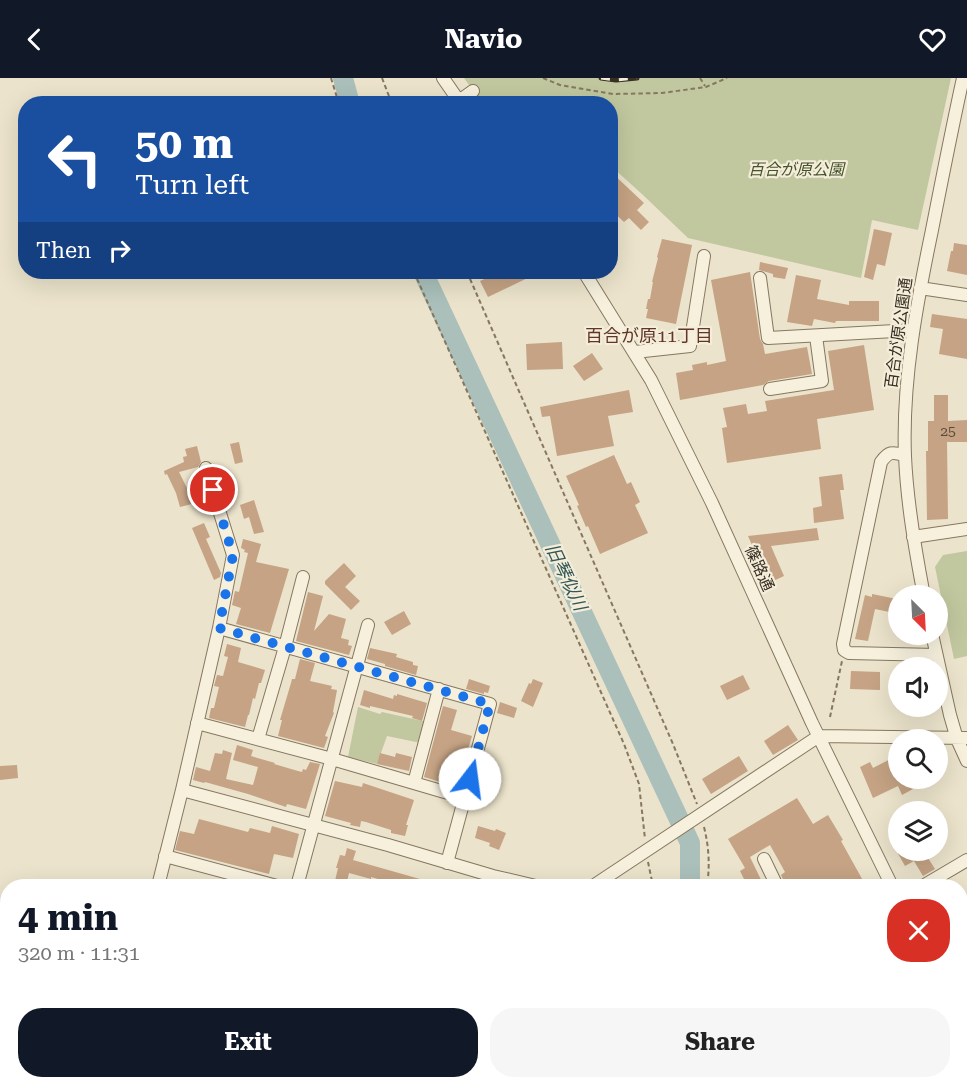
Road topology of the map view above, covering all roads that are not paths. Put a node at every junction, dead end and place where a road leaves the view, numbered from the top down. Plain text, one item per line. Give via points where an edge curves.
1 (443, 78) edge
2 (963, 78) edge
3 (473, 91) dead end
4 (963, 94) edge
5 (456, 96) edge
6 (467, 96) edge
7 (704, 256) dead end
8 (760, 278) dead end
9 (588, 279) edge
10 (920, 288) junction
11 (967, 295) edge
12 (914, 330) junction
13 (816, 336) junction
14 (635, 352) junction
15 (770, 389) dead end
16 (905, 455) junction
17 (206, 468) dead end
18 (967, 529) edge
19 (913, 537) junction
20 (303, 577) dead end
21 (922, 585) edge
22 (368, 625) dead end
23 (219, 628) junction
24 (934, 645) edge
25 (285, 647) junction
26 (936, 655) junction
27 (357, 666) junction
28 (439, 689) junction
29 (197, 723) junction
30 (819, 736) junction
31 (258, 739) junction
32 (962, 739) edge
33 (332, 759) junction
34 (967, 761) edge
35 (414, 783) junction
36 (182, 790) junction
37 (465, 798) junction
38 (313, 825) junction
39 (165, 856) junction
40 (764, 859) dead end
41 (967, 860) edge
42 (447, 863) junction
43 (229, 873) junction
44 (160, 879) edge
45 (228, 879) edge
46 (251, 879) edge
47 (299, 879) edge
48 (486, 879) edge
49 (602, 879) edge
50 (774, 879) edge
51 (889, 879) edge
52 (935, 879) edge

1 - 5 street
2 - 4 street, 百合が原公園通
3 - 6 street
4 - 10 street, 百合が原公園通
7 - 14 street via 690,346
8 - 13 street via 768,338
9 - 14 street, 篠路通
10 - 11 street
10 - 12 street, 百合が原公園通
12 - 13 street
12 - 16 street, 百合が原公園通 via 906,397
13 - 15 street via 822,381
14 - 30 street, 篠路通 via 712,503
16 - 19 street, 百合が原公園通
16 - 26 street via 892,452 881,462 843,644 849,653
17 - 23 street via 233,555
18 - 19 street
19 - 21 street, 百合が原公園通
20 - 25 street
22 - 27 street
23 - 25 street
23 - 29 street
24 - 26 street
25 - 27 street
25 - 31 street
26 - 32 street
27 - 28 street
27 - 33 street
28 - 35 street
28 - 37 street via 490,704
29 - 31 street
29 - 36 street
30 - 32 street
30 - 49 street via 649,844
30 - 51 street, 篠路通
31 - 33 street
32 - 34 street
33 - 35 street
33 - 38 street
35 - 37 street
36 - 38 street
36 - 39 street
37 - 42 street
38 - 42 street
38 - 47 street
39 - 43 street
39 - 44 street
40 - 50 street
41 - 52 street
42 - 48 street
43 - 45 street
43 - 46 street

